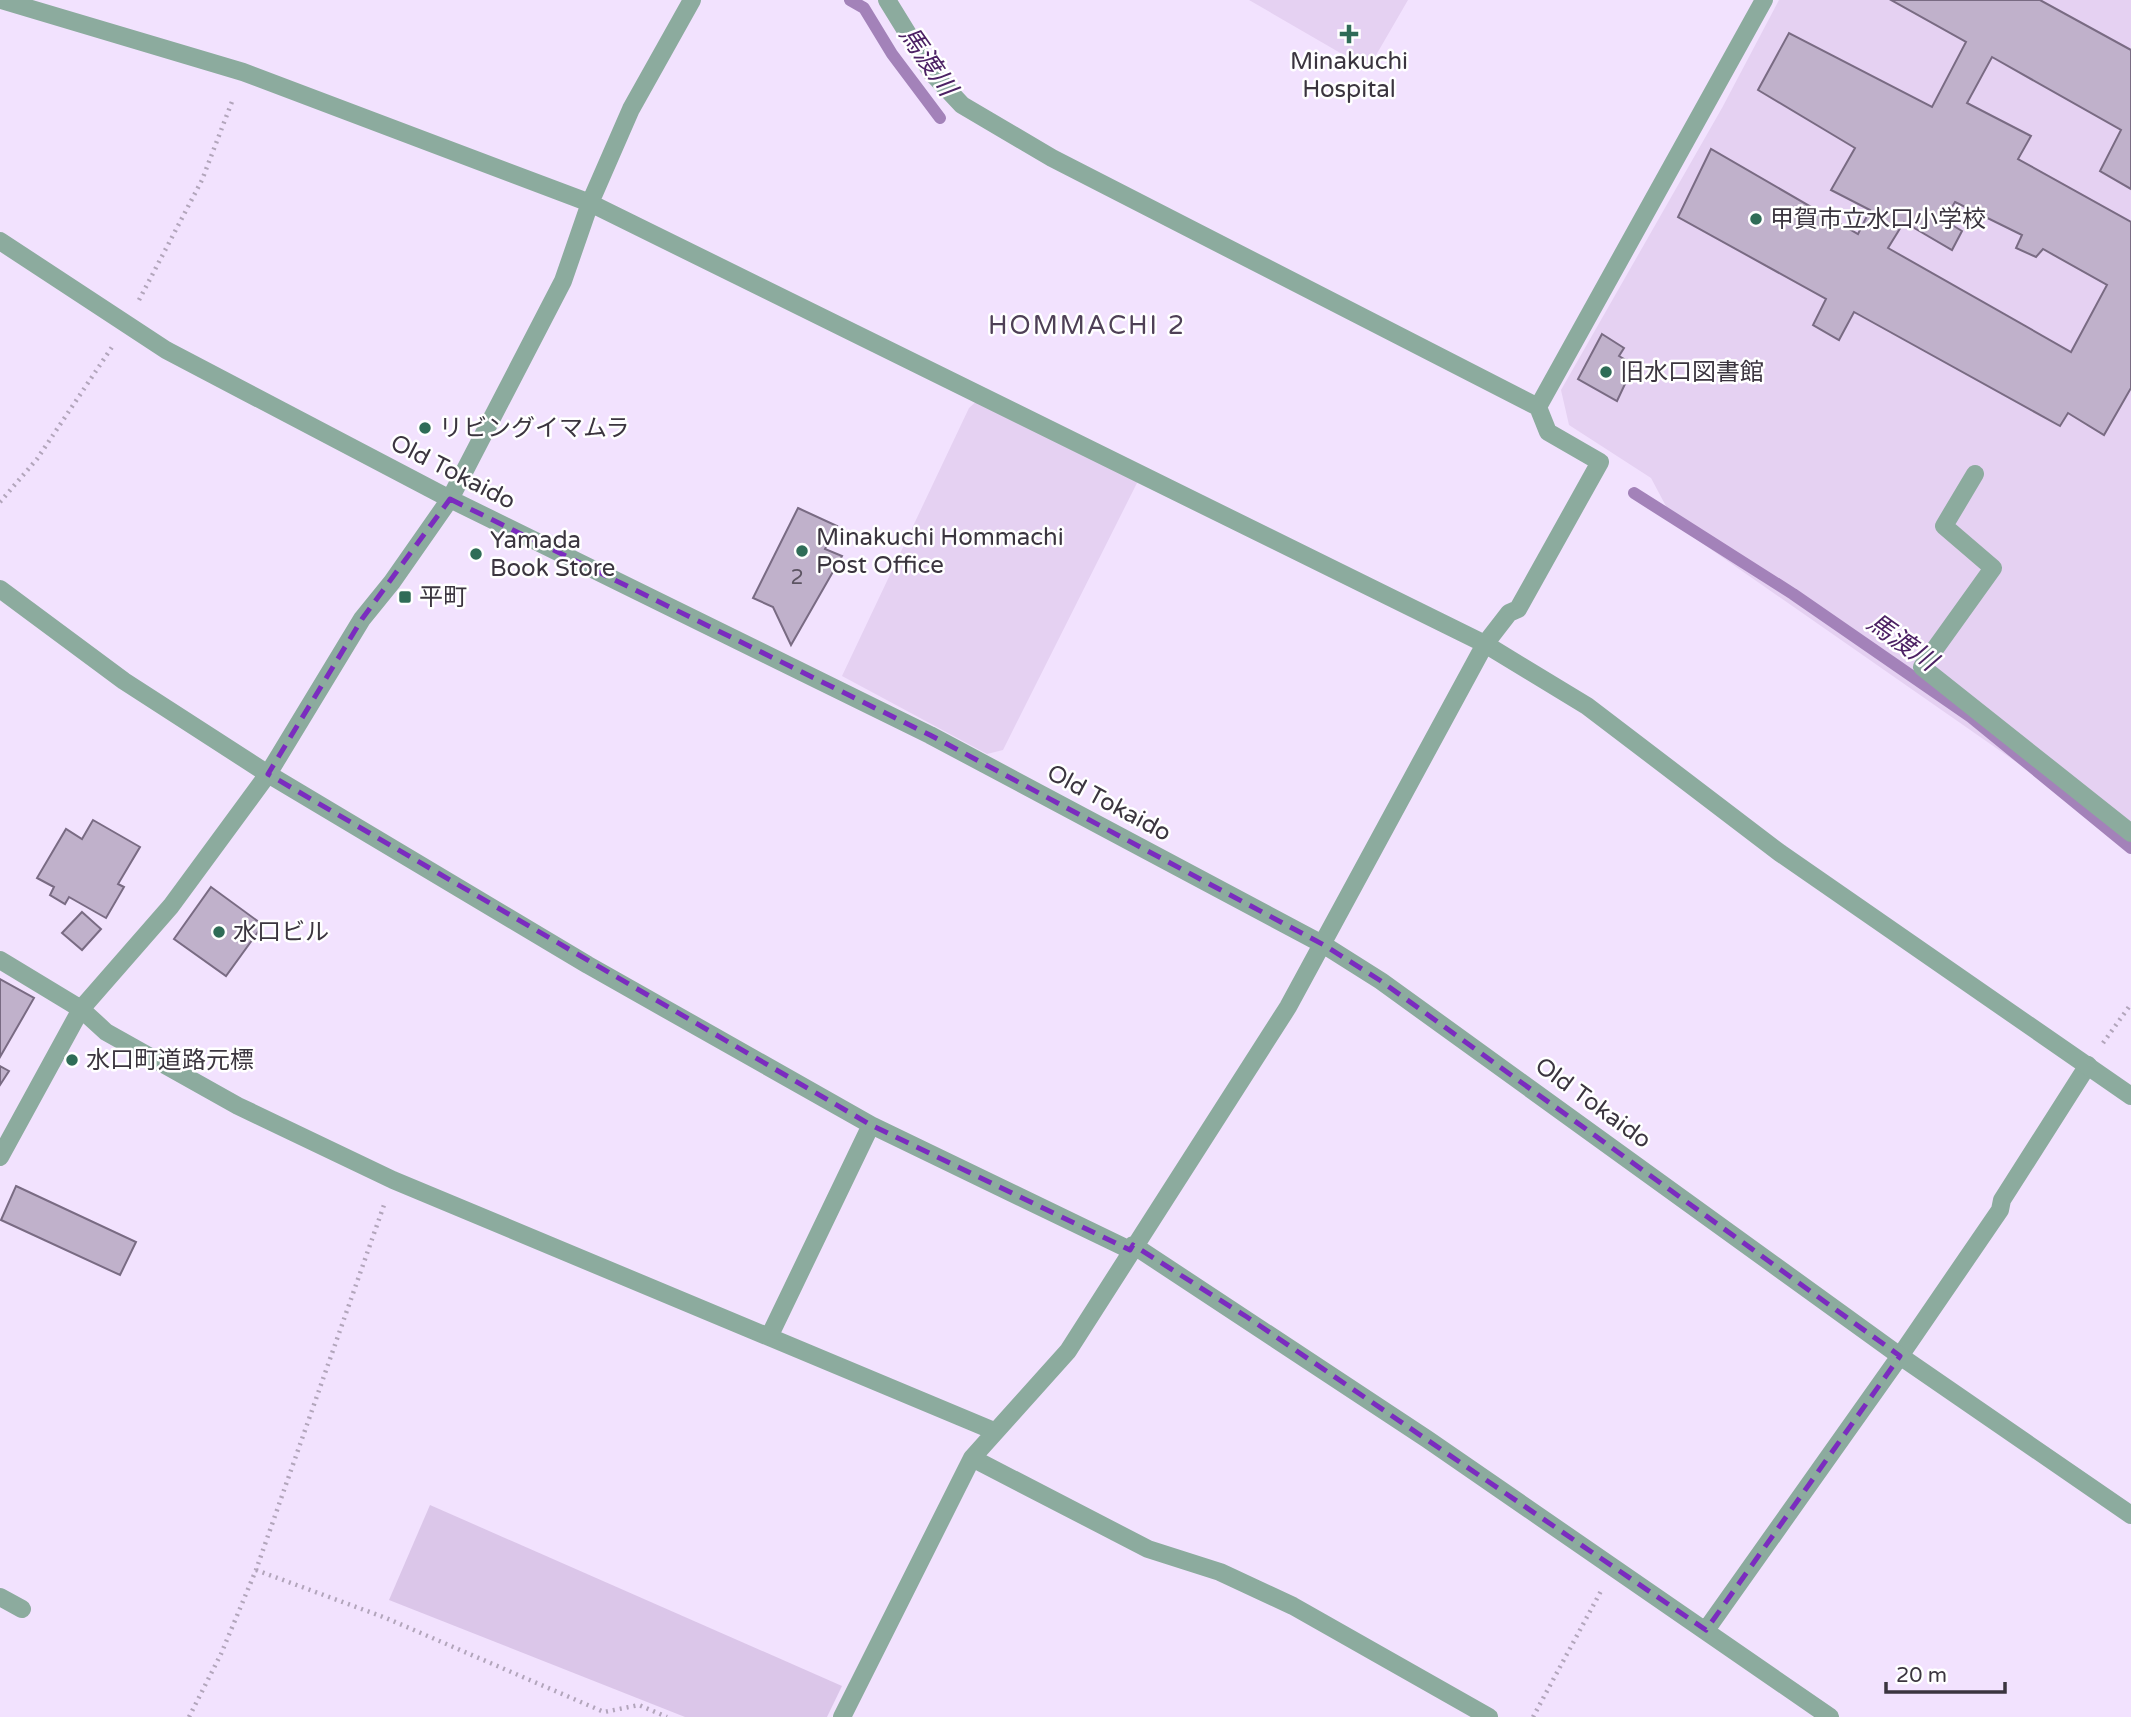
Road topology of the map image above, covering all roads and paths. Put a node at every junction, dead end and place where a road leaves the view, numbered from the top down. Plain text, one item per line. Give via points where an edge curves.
1 (1, 0) edge
2 (692, 0) edge
3 (887, 0) edge
4 (1764, 0) edge
5 (28, 3) edge
6 (590, 203) junction
7 (0, 241) edge
8 (1538, 407) junction
9 (1975, 474) dead end
10 (450, 499) junction
11 (0, 590) edge
12 (1485, 645) junction
13 (268, 775) junction
14 (2131, 833) edge
15 (1324, 945) junction
16 (0, 960) edge
17 (2131, 1004) edge
18 (81, 1009) junction
19 (2088, 1065) junction
20 (2131, 1096) edge
21 (871, 1125) junction
22 (0, 1157) edge
23 (393, 1180) junction
24 (1131, 1248) junction
25 (769, 1337) junction
26 (1900, 1356) junction
27 (994, 1431) junction
28 (972, 1458) junction
29 (2131, 1515) edge
30 (1613, 1568) junction
31 (256, 1570) junction
32 (0, 1597) edge
33 (22, 1609) dead end
34 (1706, 1630) junction
35 (189, 1717) edge
36 (667, 1717) edge
37 (842, 1717) edge
38 (1489, 1717) edge
39 (1533, 1717) edge
40 (1830, 1717) edge

1 - 5 street
2 - 6 street via 631,109
3 - 8 street via 932,73 962,105 1052,158
4 - 8 street
5 - 6 street via 243,72
6 - 10 street via 563,281
6 - 12 street
7 - 10 street, Old Tokaido via 166,350
8 - 12 street via 1548,432 1600,462 1518,609 1509,613
9 - 14 street via 1944,526 1993,568 1922,667
10 - 13 street via 362,619
10 - 15 street, Old Tokaido via 930,735
11 - 13 street via 124,681
12 - 15 street
12 - 19 street via 1587,706 1780,853
13 - 18 street via 171,906
13 - 21 street via 588,965
15 - 24 street via 1289,1007
15 - 26 street, Old Tokaido via 1392,988
16 - 18 street
17 - 19 path
18 - 22 street
18 - 23 street via 106,1032 238,1106
19 - 20 street
19 - 26 street via 2000,1210
21 - 24 street
21 - 25 street
23 - 25 street
23 - 31 path
24 - 27 street via 1068,1351
24 - 30 street via 1247,1317
25 - 27 street
26 - 29 street, Old Tokaido
26 - 34 street
27 - 28 street
28 - 37 street
28 - 38 street via 1149,1549 1220,1572 1293,1606
30 - 34 street
30 - 39 path
31 - 35 path
31 - 36 path via 386,1618 604,1712 639,1705
32 - 33 street
34 - 40 street

